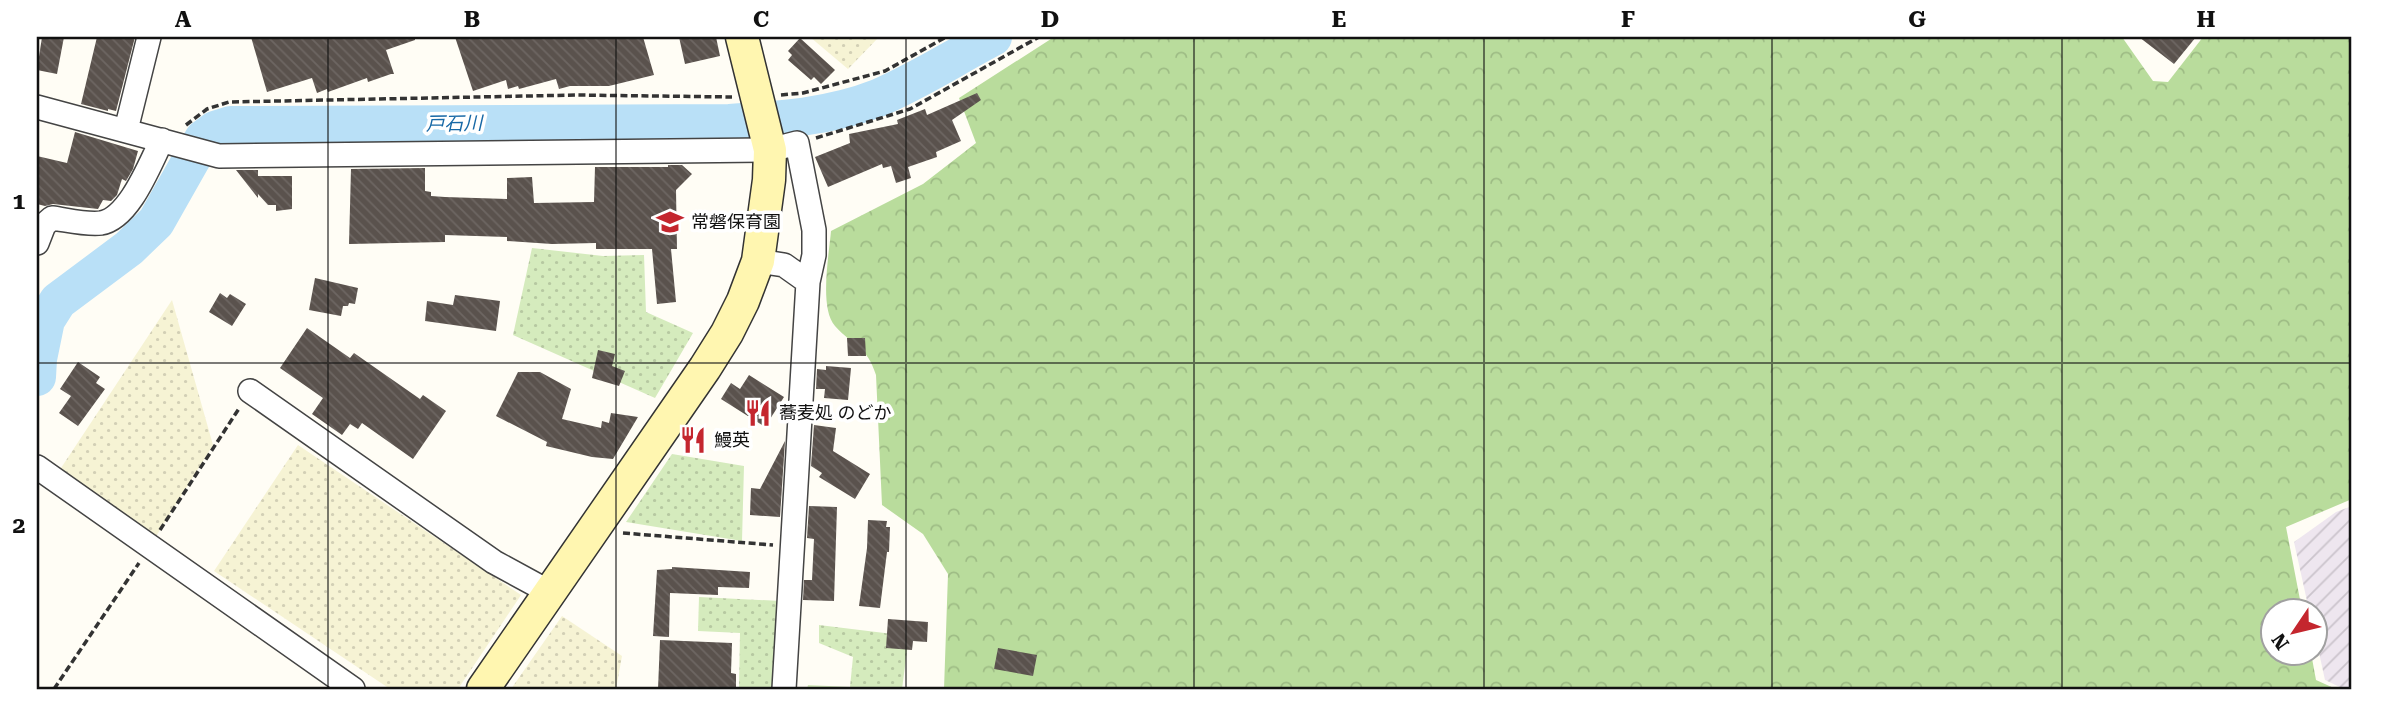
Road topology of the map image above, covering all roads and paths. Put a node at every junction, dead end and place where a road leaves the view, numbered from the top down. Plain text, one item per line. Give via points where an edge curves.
1 (149, 37) edge
2 (741, 37) edge
3 (946, 37) edge
4 (1039, 37) edge
5 (756, 100) junction
6 (37, 107) edge
7 (126, 130) junction
8 (168, 142) junction
9 (778, 145) junction
10 (37, 243) edge
11 (758, 261) junction
12 (808, 282) junction
13 (250, 391) dead end
14 (37, 467) edge
15 (595, 530) junction
16 (792, 547) junction
17 (551, 593) junction
18 (352, 689) edge
19 (483, 689) edge
20 (784, 689) edge

1 - 7 street
2 - 5 street
3 - 5 path via 885,71
4 - 9 path via 910,109
5 - 8 path via 577,95 229,102 191,119
5 - 9 street
6 - 7 street
7 - 8 street
8 - 9 street via 219,156
8 - 10 street via 118,216 102,223 51,218
9 - 11 street
9 - 12 street via 814,230
11 - 12 street via 784,265
11 - 15 street via 727,333
12 - 16 street
13 - 17 street via 494,562
14 - 18 street
15 - 16 path
15 - 17 street
16 - 20 street
17 - 19 street

